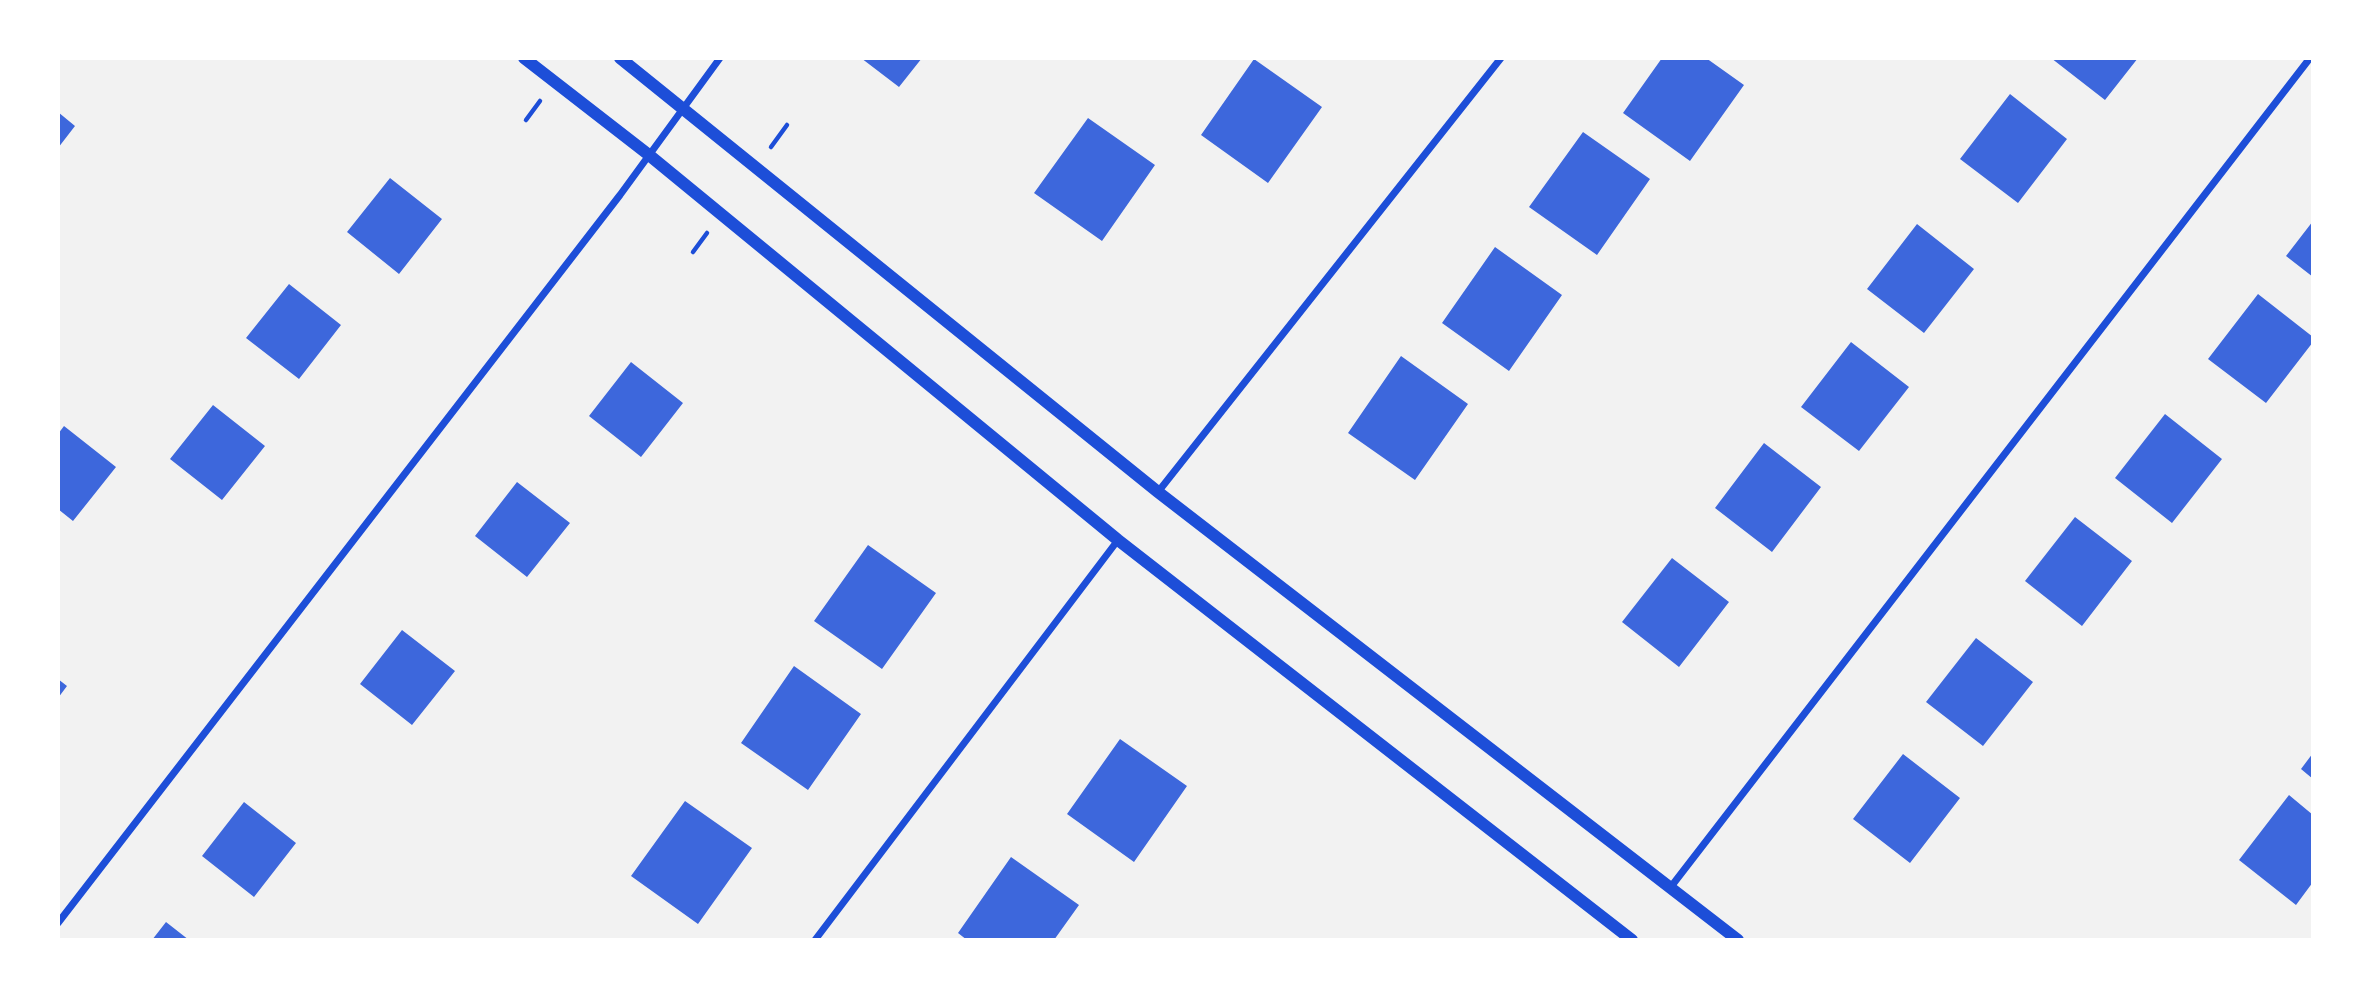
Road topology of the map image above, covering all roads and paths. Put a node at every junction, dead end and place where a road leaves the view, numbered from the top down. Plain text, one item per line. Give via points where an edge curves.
1 (524, 58) edge
2 (620, 58) edge
3 (720, 58) edge
4 (1501, 58) edge
5 (2310, 58) edge
6 (682, 109) junction
7 (649, 155) junction
8 (1158, 492) junction
9 (1118, 540) junction
10 (1670, 888) junction
11 (58, 923) edge
12 (1629, 939) edge
13 (815, 940) edge
14 (1738, 940) edge

1 - 7 street
2 - 6 street
3 - 6 street
4 - 8 street
5 - 10 street
6 - 7 street
6 - 8 street
7 - 9 street
7 - 11 street
8 - 10 street
9 - 12 street
9 - 13 street
10 - 14 street

